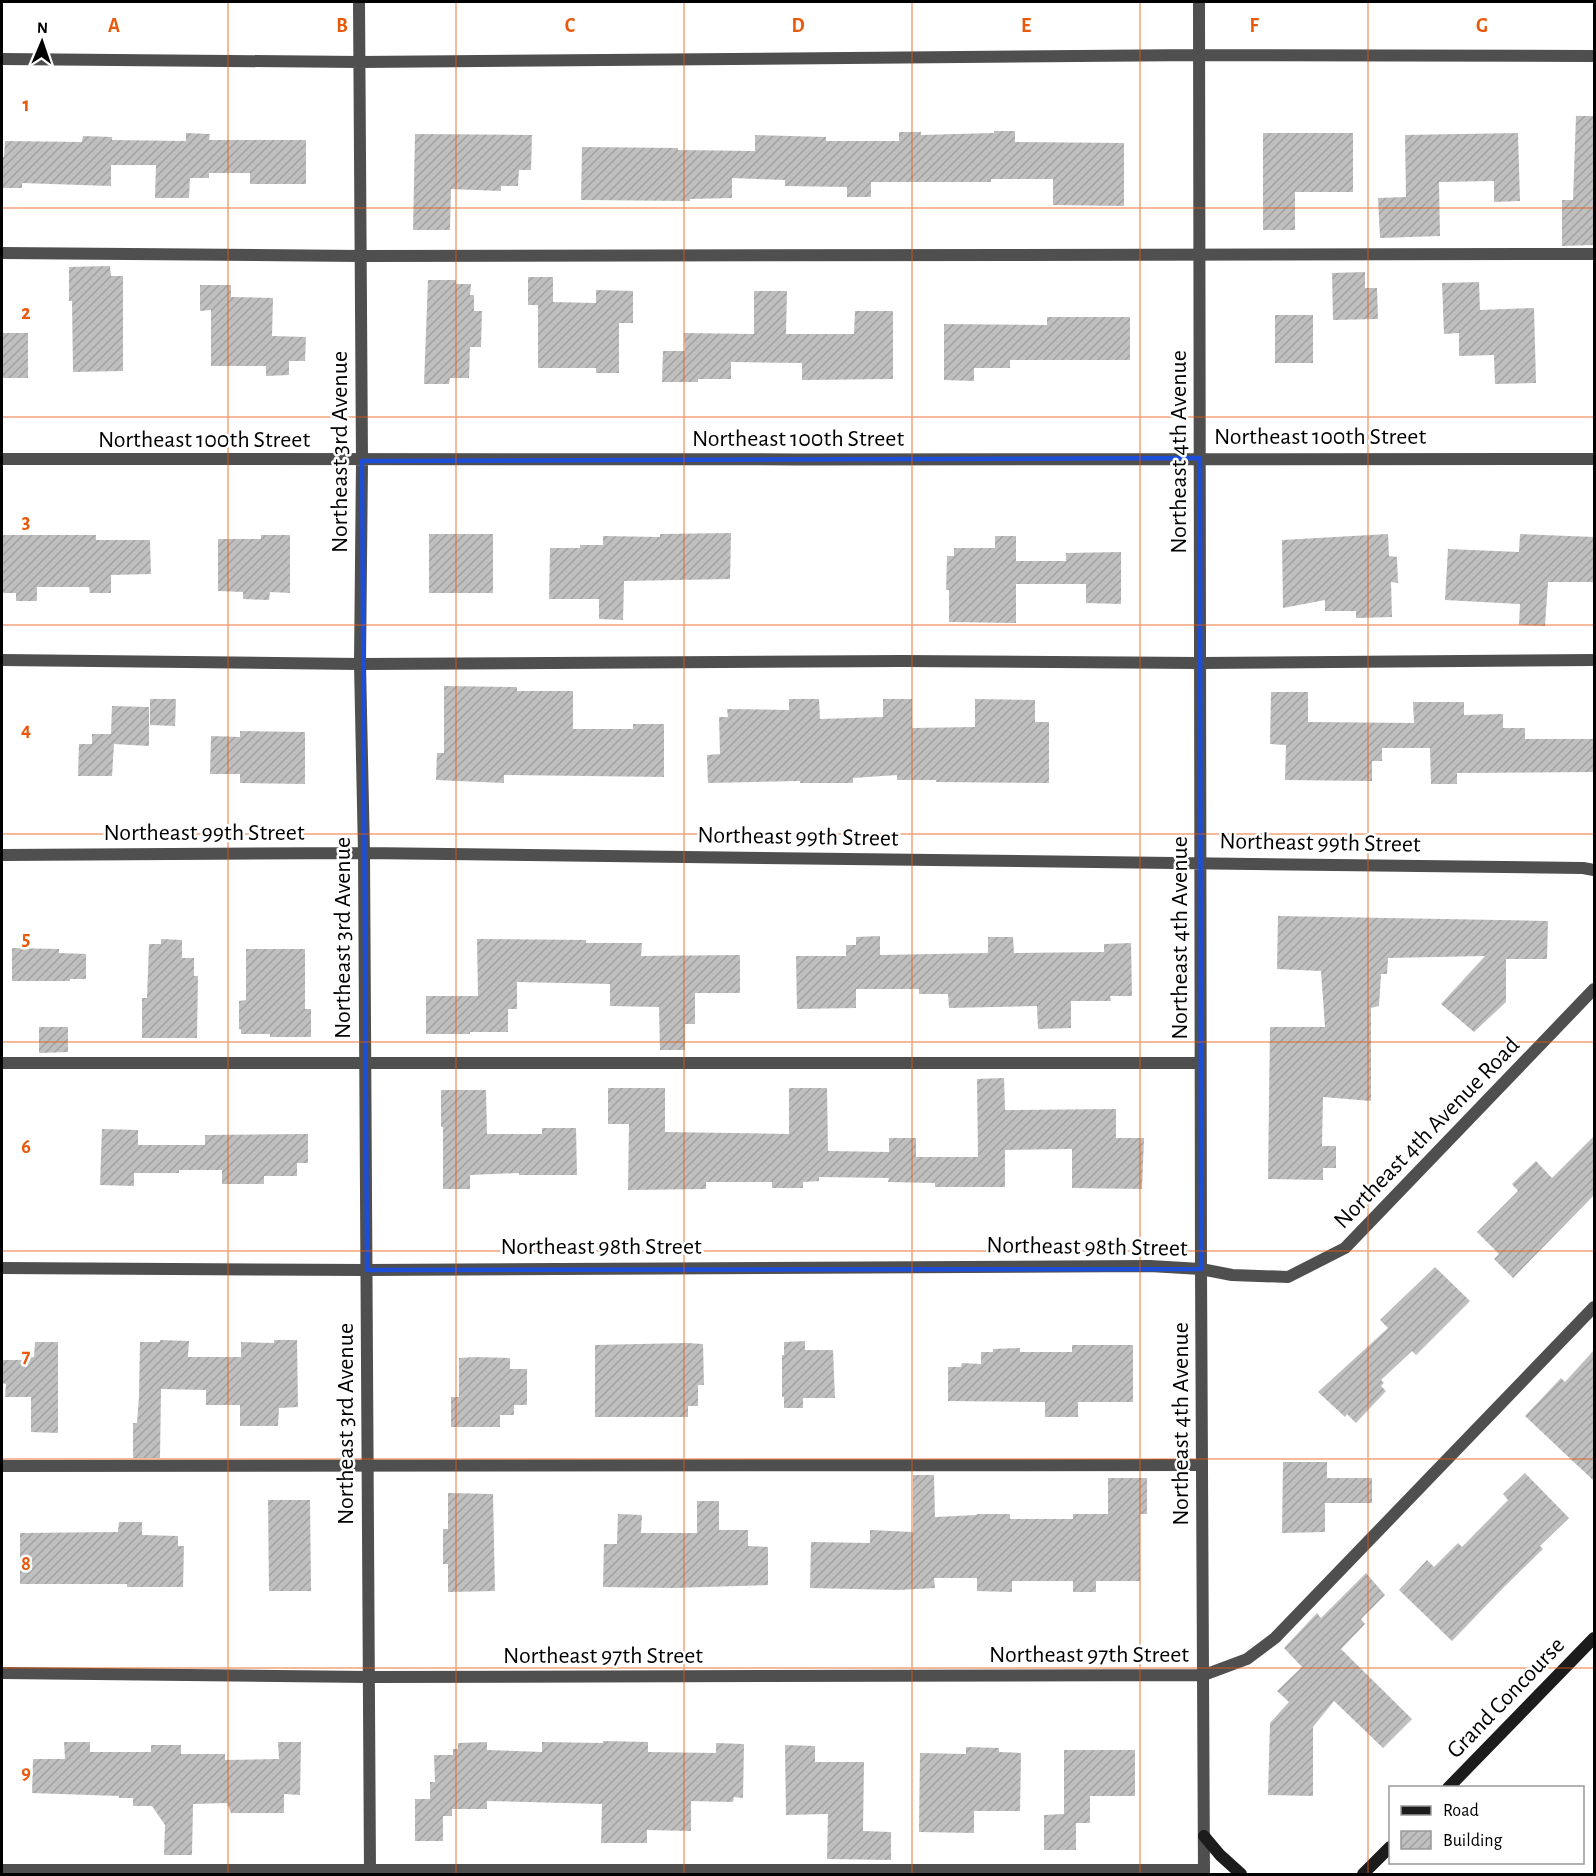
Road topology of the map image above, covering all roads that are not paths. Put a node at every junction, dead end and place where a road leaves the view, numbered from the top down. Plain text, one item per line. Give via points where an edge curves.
1 (359, 2) edge
2 (1199, 2) edge
3 (1200, 55) junction
4 (1594, 56) edge
5 (2, 59) edge
6 (360, 62) junction
7 (2, 253) edge
8 (1594, 254) edge
9 (1200, 255) junction
10 (361, 256) junction
11 (1200, 458) junction
12 (2, 459) edge
13 (1594, 459) edge
14 (362, 461) junction
15 (2, 660) edge
16 (1594, 660) edge
17 (1200, 663) junction
18 (360, 664) junction
19 (364, 853) junction
20 (2, 855) edge
21 (1200, 862) junction
22 (1594, 870) edge
23 (1594, 989) edge
24 (2, 1063) edge
25 (365, 1063) junction
26 (1200, 1063) junction
27 (2, 1268) edge
28 (1201, 1269) junction
29 (367, 1270) junction
30 (1594, 1307) edge
31 (1202, 1465) junction
32 (368, 1466) junction
33 (2, 1467) edge
34 (1594, 1638) edge
35 (2, 1673) edge
36 (1204, 1675) junction
37 (369, 1677) junction
38 (1450, 1786) edge
39 (1204, 1836) junction
40 (1389, 1848) edge
41 (2, 1870) edge
42 (370, 1872) edge
43 (1204, 1873) edge
44 (1241, 1875) edge
45 (1363, 1875) edge

1 - 6 street, Northeast 3rd Avenue
2 - 3 street, Northeast 4th Avenue
3 - 4 street
3 - 6 street
3 - 9 street, Northeast 4th Avenue
5 - 6 street
6 - 10 street, Northeast 3rd Avenue
7 - 10 street
8 - 9 street
9 - 10 street
9 - 11 street, Northeast 4th Avenue
10 - 14 street, Northeast 3rd Avenue
11 - 13 street, Northeast 100th Street
11 - 14 street, Northeast 100th Street
11 - 17 street, Northeast 4th Avenue
12 - 14 street, Northeast 100th Street
14 - 18 street, Northeast 3rd Avenue
15 - 18 street
16 - 17 street
17 - 18 street
17 - 21 street, Northeast 4th Avenue
18 - 19 street, Northeast 3rd Avenue
19 - 20 street, Northeast 99th Street
19 - 21 street, Northeast 99th Street
19 - 25 street, Northeast 3rd Avenue
21 - 22 street, Northeast 99th Street
21 - 26 street, Northeast 4th Avenue
23 - 28 street, Northeast 4th Avenue Road via 1345,1248 1288,1277 1232,1275
24 - 25 street
25 - 26 street
25 - 29 street, Northeast 3rd Avenue
26 - 28 street, Northeast 4th Avenue
27 - 29 street, Northeast 98th Street
28 - 29 street, Northeast 98th Street via 1138,1266
28 - 31 street, Northeast 4th Avenue
29 - 32 street, Northeast 3rd Avenue
30 - 36 street via 1275,1638 1247,1659
31 - 32 street
31 - 36 street, Northeast 4th Avenue
32 - 33 street
32 - 37 street, Northeast 3rd Avenue
34 - 38 street, Grand Concourse
35 - 37 street, Northeast 97th Street
36 - 37 street, Northeast 97th Street
36 - 39 street, Northeast 4th Avenue
37 - 42 street, Northeast 3rd Avenue
39 - 43 street, Northeast 4th Avenue
39 - 44 street
40 - 45 street
41 - 42 street
42 - 43 street

